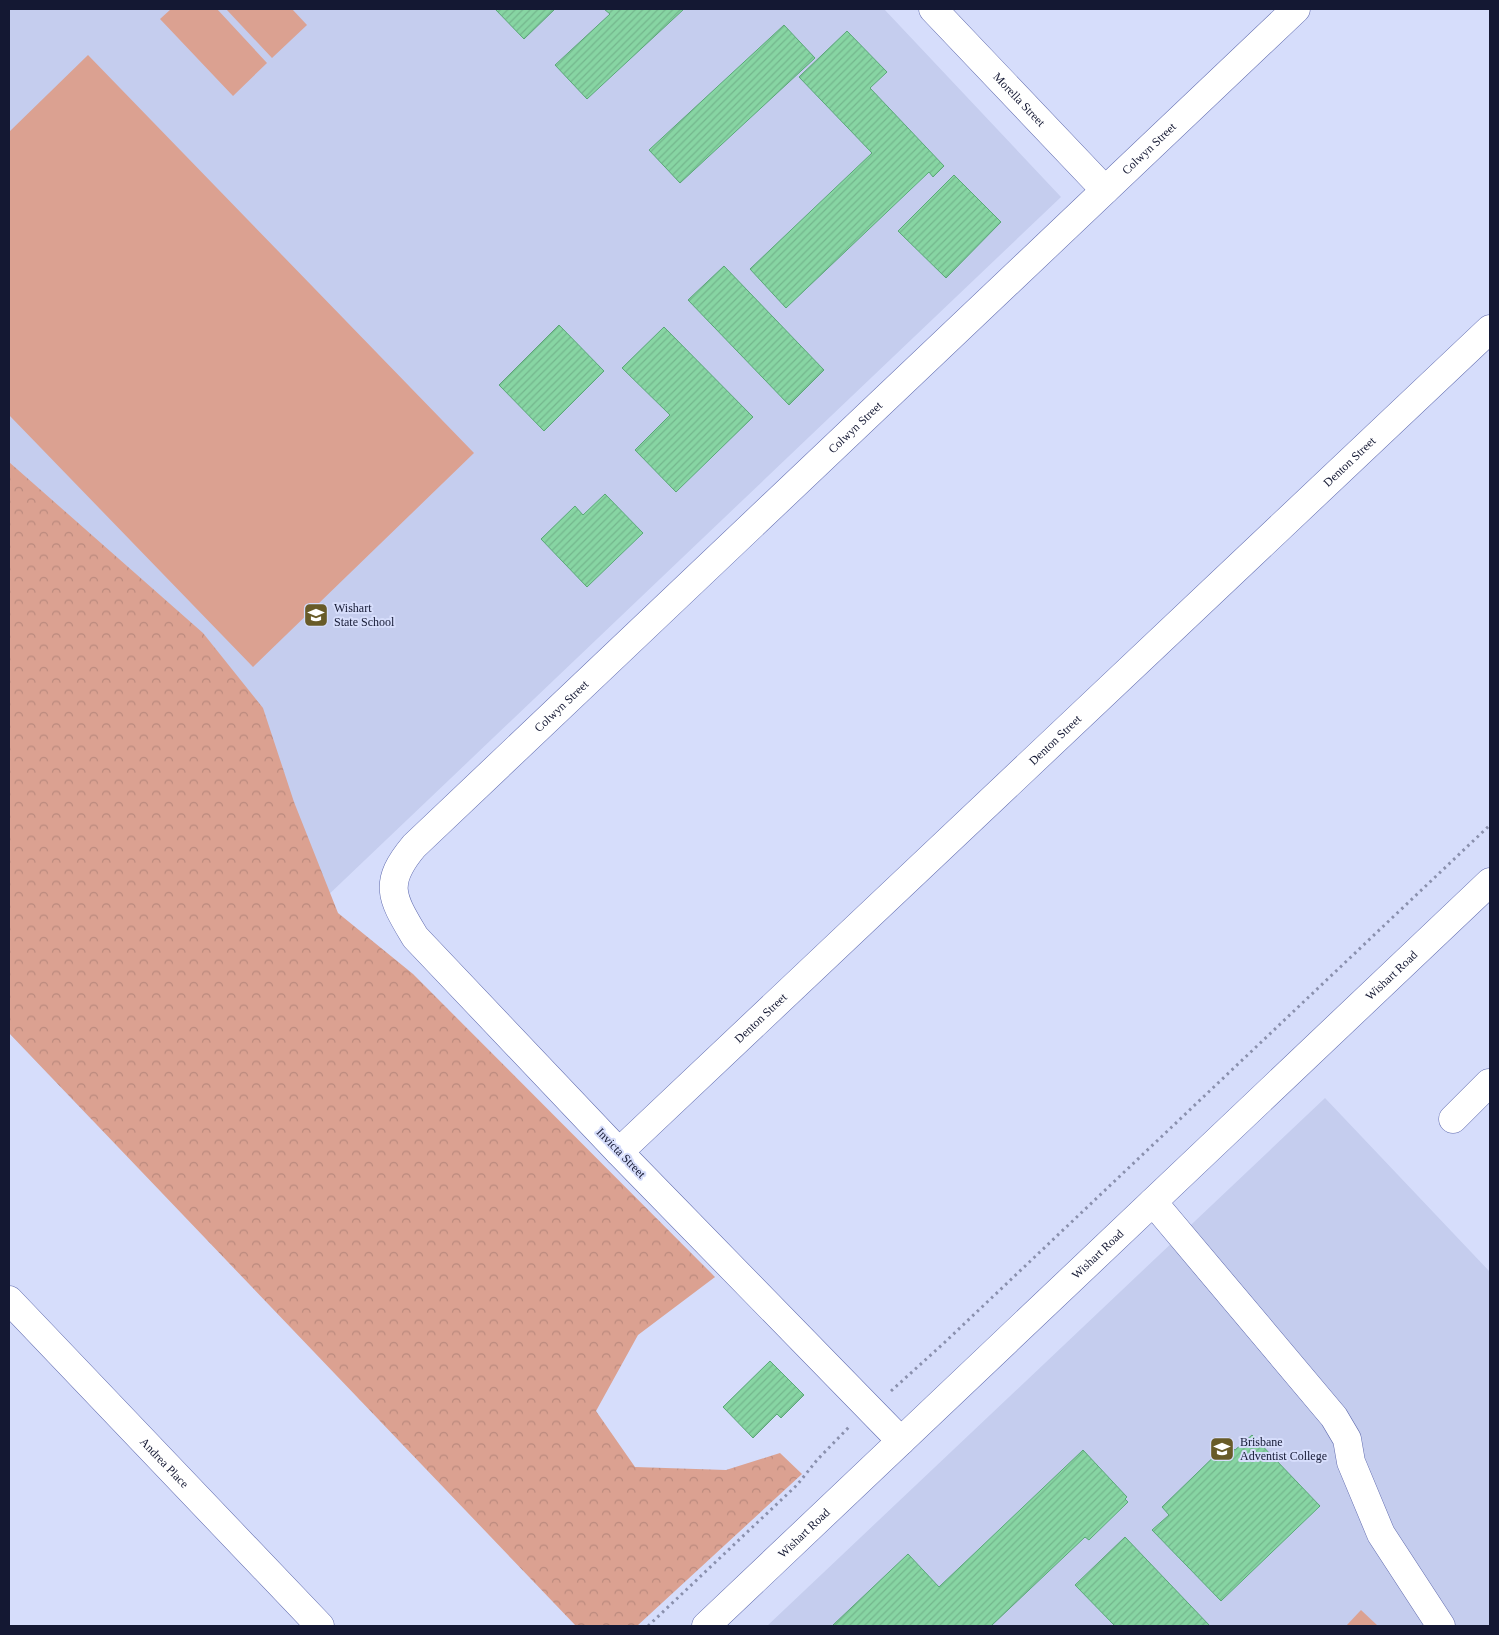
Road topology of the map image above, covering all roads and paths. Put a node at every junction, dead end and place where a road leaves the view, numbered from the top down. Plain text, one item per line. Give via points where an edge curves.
1 (932, 9) edge
2 (1296, 9) edge
3 (1105, 190) junction
4 (1490, 329) edge
5 (1490, 825) edge
6 (414, 846) joint
7 (1490, 882) edge
8 (1490, 1085) edge
9 (1453, 1119) dead end
10 (619, 1152) junction
11 (1153, 1202) junction
12 (9, 1300) edge
13 (886, 1395) dead end
14 (855, 1420) dead end
15 (901, 1440) junction
16 (320, 1626) edge
17 (648, 1626) edge
18 (706, 1626) edge
19 (1441, 1626) edge

1 - 3 street, Morella Street
2 - 3 street, Colwyn Street
3 - 6 street, Colwyn Street
4 - 10 street, Denton Street
5 - 13 path
6 - 10 street, Invicta Street via 401,861 394,878 395,901 416,937
7 - 11 street, Wishart Road
8 - 9 street
10 - 15 street, Invicta Street
11 - 15 street, Wishart Road
11 - 19 street via 1334,1417 1347,1439 1351,1462 1381,1534
12 - 16 street, Andrea Place
14 - 17 path via 797,1485
15 - 18 street, Wishart Road

